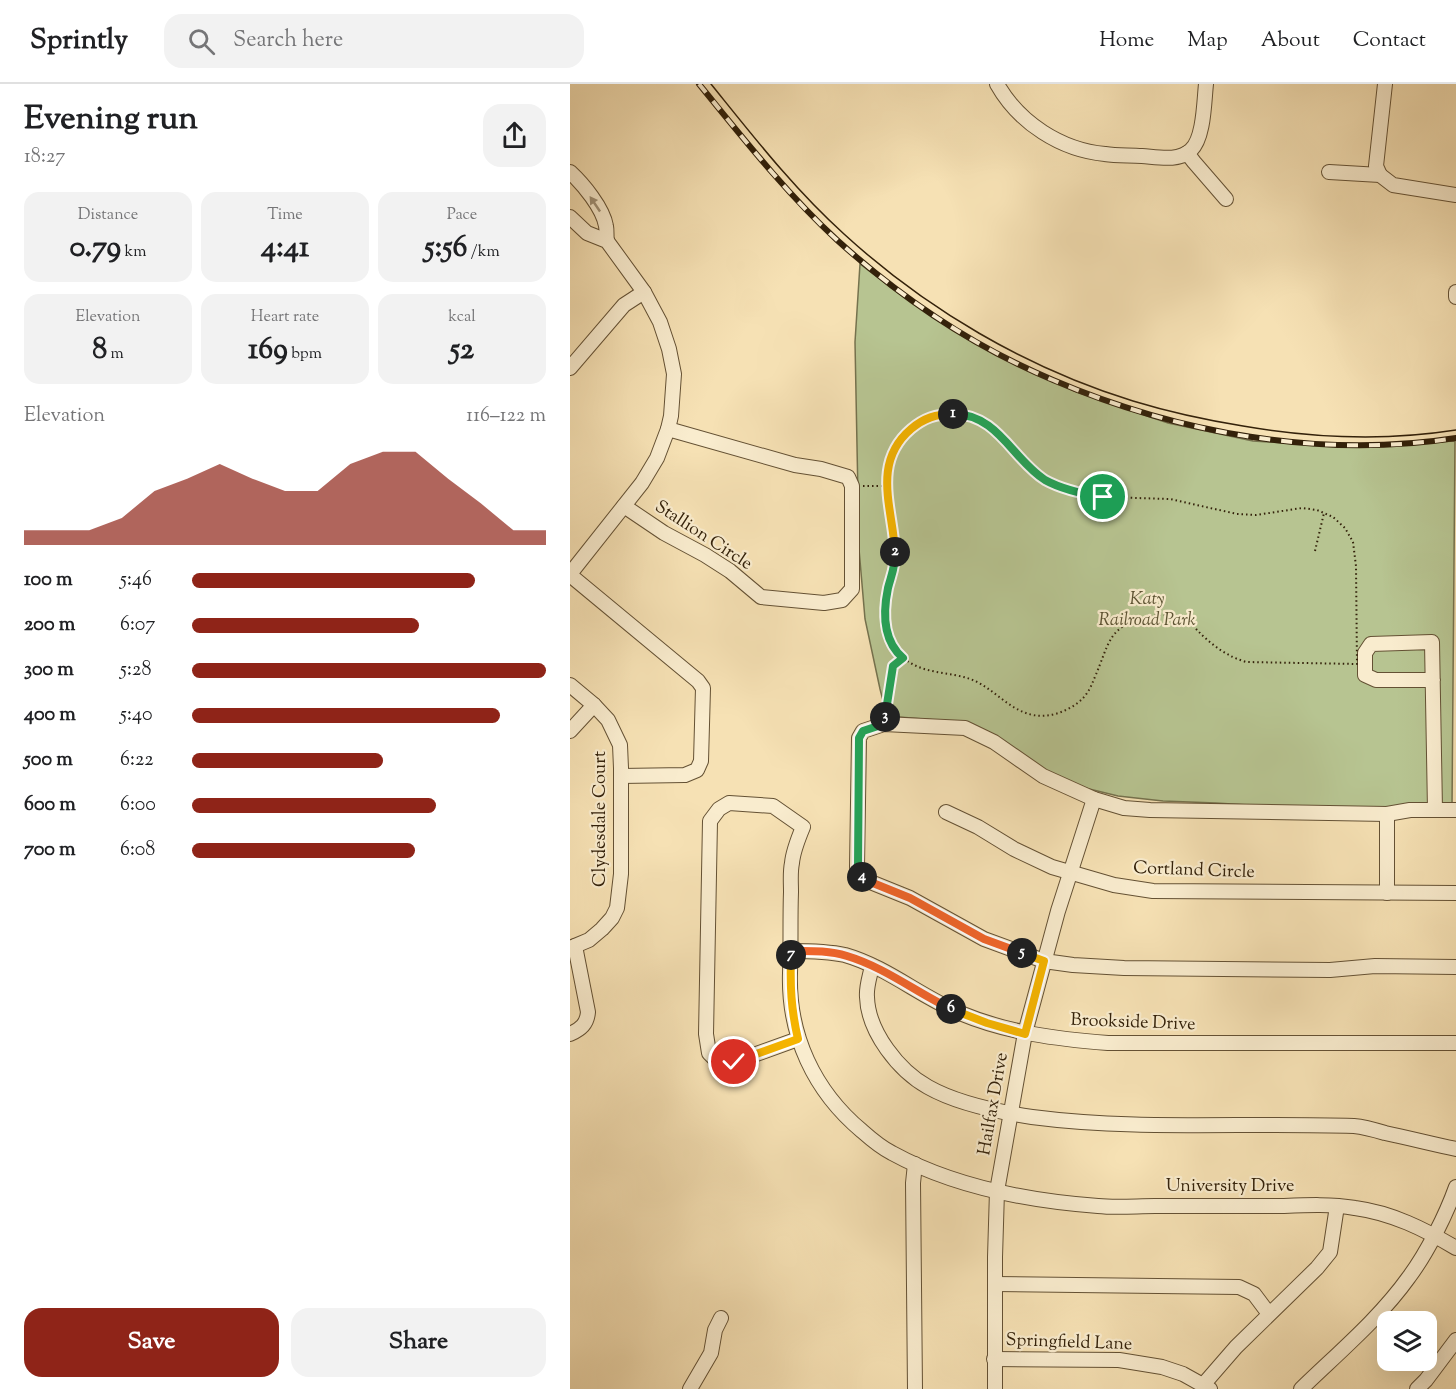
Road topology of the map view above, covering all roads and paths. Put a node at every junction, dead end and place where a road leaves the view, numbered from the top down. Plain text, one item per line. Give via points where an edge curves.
1 (997, 84) edge
2 (1206, 84) edge
3 (1385, 84) edge
4 (1192, 148) junction
5 (570, 172) edge
6 (1329, 172) dead end
7 (1380, 175) junction
8 (1456, 195) edge
9 (1226, 199) dead end
10 (570, 217) edge
11 (607, 241) junction
12 (644, 292) junction
13 (1456, 292) edge
14 (1456, 297) edge
15 (570, 368) edge
16 (668, 429) junction
17 (852, 485) junction
18 (887, 486) junction
19 (624, 506) junction
20 (1324, 513) junction
21 (1316, 551) dead end
22 (570, 575) edge
23 (903, 658) junction
24 (1361, 660) junction
25 (1433, 680) junction
26 (570, 685) edge
27 (594, 705) junction
28 (884, 724) junction
29 (570, 731) edge
30 (621, 776) junction
31 (1094, 799) junction
32 (1435, 810) junction
33 (1456, 810) edge
34 (946, 812) dead end
35 (1387, 814) junction
36 (1069, 872) junction
37 (1387, 892) junction
38 (1456, 893) edge
39 (572, 947) edge
40 (791, 951) junction
41 (1044, 961) junction
42 (872, 966) junction
43 (1456, 967) edge
44 (570, 1034) edge
45 (1025, 1034) junction
46 (798, 1039) junction
47 (1456, 1043) edge
48 (1010, 1113) junction
49 (1456, 1149) edge
50 (915, 1164) junction
51 (1456, 1187) edge
52 (997, 1191) junction
53 (1336, 1206) junction
54 (1434, 1234) junction
55 (1456, 1248) edge
56 (995, 1284) junction
57 (1269, 1314) junction
58 (721, 1318) dead end
59 (1456, 1340) edge
60 (994, 1359) junction
61 (1207, 1387) edge
62 (690, 1389) edge
63 (915, 1389) edge
64 (995, 1389) edge
65 (1301, 1389) edge
66 (1417, 1389) edge

1 - 4 street via 1024,117 1067,145 1105,154 1175,157
2 - 4 street via 1202,125
3 - 7 street via 1376,166
4 - 9 street via 1194,162
11 -> 5 street via 600,210
6 - 7 street
7 - 8 street via 1393,185
10 - 11 street via 587,233
11 - 12 street
12 - 15 street via 624,305
12 - 16 street via 660,322 674,374
13 - 14 street
16 - 17 street via 848,477
16 - 19 street via 657,458
17 - 18 path
17 - 19 street, Stallion Circle via 852,589 842,600 824,603 761,597 730,571
18 - 20 path via 892,453 903,436 919,422 938,414 961,414 983,422 1045,479 1073,492 1170,499 1238,514 1302,508
18 - 23 path via 896,560 887,591 886,627 890,641
19 - 22 street
20 - 21 path
20 - 24 path via 1345,528 1353,542
22 - 30 street via 703,688 701,761 697,770 685,776
23 - 24 path via 925,669 970,679 1017,710 1034,715 1059,713 1081,700 1117,630 1153,616 1186,620 1229,655 1246,662 1357,664
23 - 28 path via 891,671
24 - 25 street via 1365,675 1376,680
24 - 25 street via 1371,644 1432,642
25 - 32 street
26 - 27 street, Clydesdale Court
27 - 29 street
27 - 30 street, Clydesdale Court via 608,720 620,745
28 - 31 street via 965,728 994,742 1043,776
28 - 41 street via 863,731 859,738 858,867 863,879 910,898 984,939
30 - 39 street, Clydesdale Court via 617,908 602,929
31 - 35 street via 1124,808 1150,810
31 - 36 street, Hailfax Drive
32 - 33 street
32 - 35 street
34 - 36 street, Cortland Circle via 1014,849
35 - 37 street
36 - 37 street, Cortland Circle via 1153,891
36 - 41 street, Hailfax Drive
37 - 38 street, Cortland Circle
39 - 44 street via 588,1019
40 - 42 street, Brookside Drive via 845,955
40 - 46 street, University Drive via 792,1015
40 - 46 street, University Drive via 792,863 803,827 773,806 729,803 710,821 706,1034 709,1053 717,1061 734,1062
41 - 43 street via 1124,968
41 - 45 street, Hailfax Drive
42 - 45 street, Brookside Drive via 958,1012
42 - 48 street via 866,996 868,1011 888,1052 904,1070 928,1087 958,1100
45 - 47 street, Brookside Drive via 1108,1043
45 - 48 street, Hailfax Drive
46 - 50 street, University Drive via 827,1096 846,1118 891,1153
48 - 49 street via 1067,1121 1136,1124 1357,1126
48 - 52 street, Hailfax Drive
50 - 52 street, University Drive
50 - 63 street
51 - 54 street
52 - 53 street, University Drive via 1033,1200 1101,1207
52 - 56 street, Hailfax Drive
53 - 54 street, University Drive via 1382,1213
53 - 57 street via 1330,1252
54 - 55 street, University Drive
54 - 65 street via 1408,1278 1373,1319
56 - 57 street via 1239,1287 1254,1294
56 - 60 street, Hailfax Drive
57 - 61 street via 1236,1347
58 - 62 street via 711,1353
59 - 66 street
60 - 61 street, Springfield Lane via 1119,1360 1162,1366
60 - 64 street, Hailfax Drive

